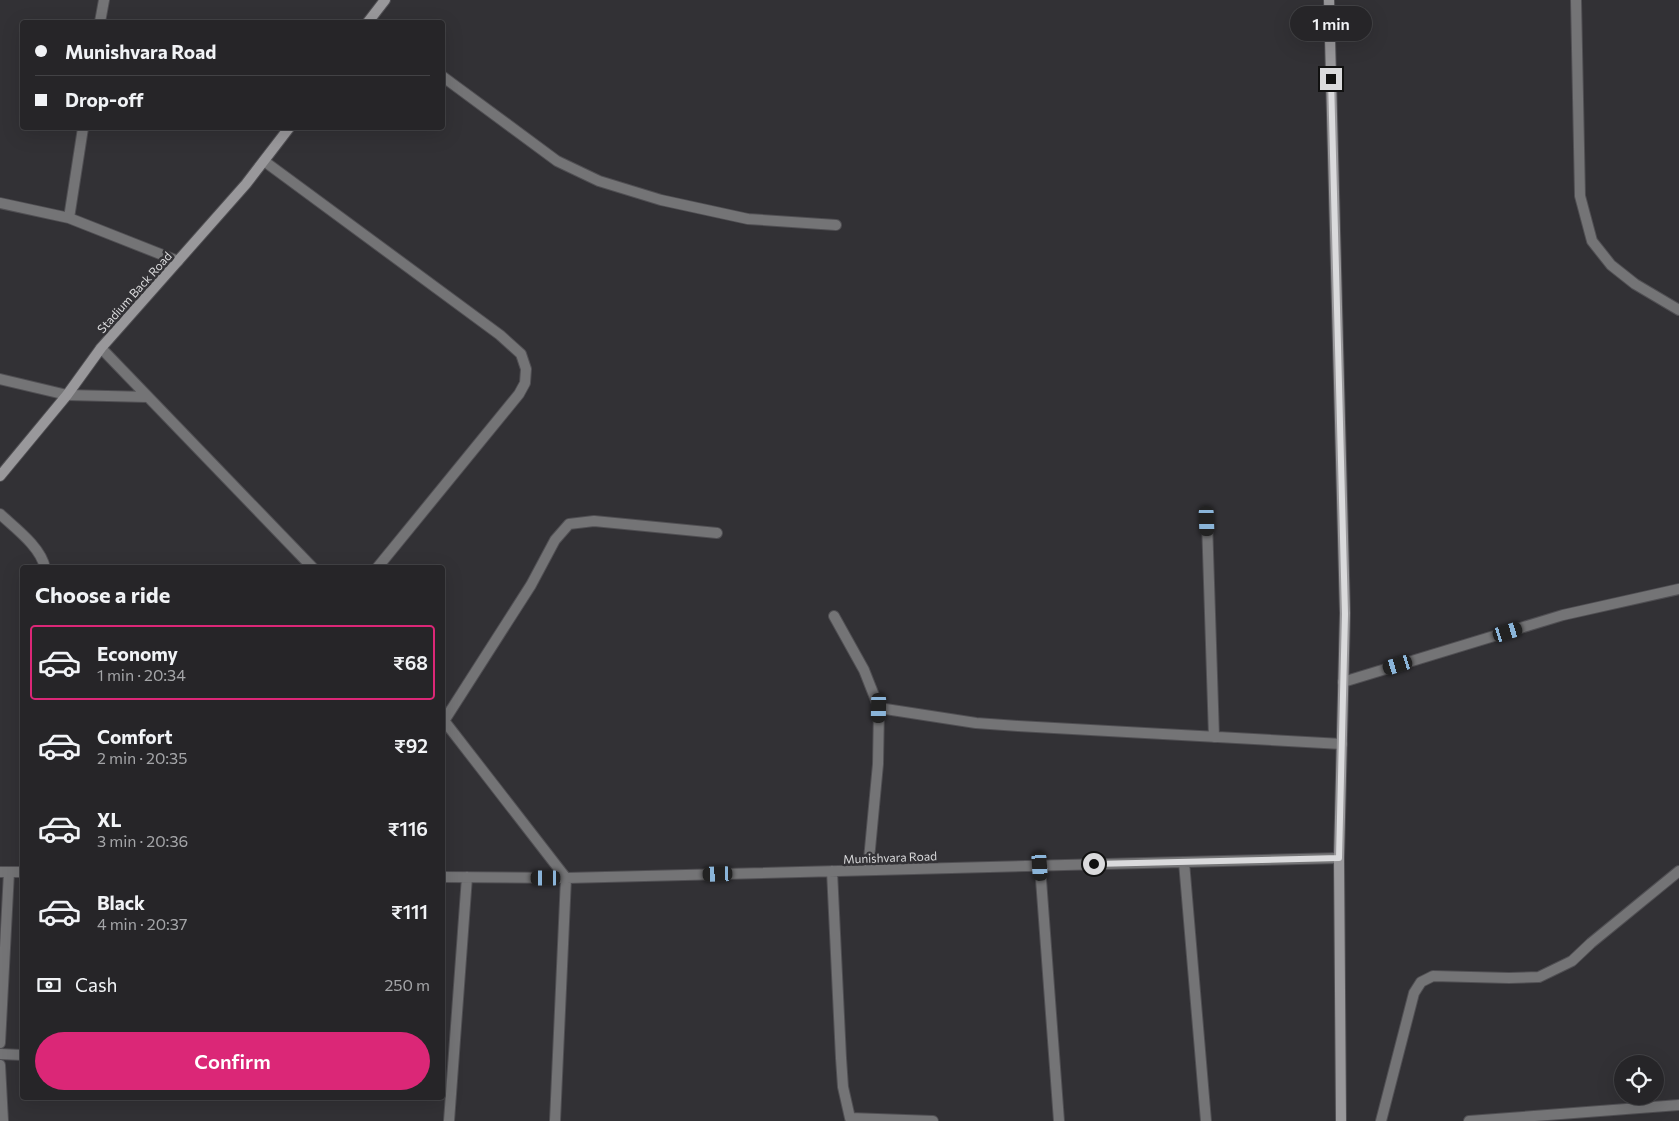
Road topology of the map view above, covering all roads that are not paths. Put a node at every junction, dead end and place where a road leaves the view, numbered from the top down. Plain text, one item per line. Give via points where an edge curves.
1 (104, 0) edge
2 (385, 0) edge
3 (1329, 0) edge
4 (1576, 0) edge
5 (100, 20) edge
6 (370, 20) edge
7 (445, 78) edge
8 (83, 130) edge
9 (287, 130) edge
10 (264, 161) junction
11 (0, 203) edge
12 (69, 218) junction
13 (836, 225) dead end
14 (178, 261) junction
15 (1679, 310) edge
16 (101, 348) junction
17 (0, 378) edge
18 (67, 395) junction
19 (148, 397) junction
20 (0, 476) edge
21 (0, 514) edge
22 (1207, 521) dead end
23 (717, 532) dead end
24 (44, 565) edge
25 (310, 565) edge
26 (379, 565) edge
27 (1679, 589) edge
28 (834, 616) dead end
29 (1344, 682) junction
30 (879, 708) junction
31 (445, 716) edge
32 (445, 722) edge
33 (1214, 737) junction
34 (1342, 744) junction
35 (1339, 858) junction
36 (1184, 862) junction
37 (1040, 866) junction
38 (868, 870) junction
39 (832, 871) junction
40 (1679, 871) edge
41 (5, 872) edge
42 (20, 872) edge
43 (445, 877) edge
44 (467, 877) junction
45 (566, 878) junction
46 (1, 1020) edge
47 (0, 1043) edge
48 (0, 1054) edge
49 (20, 1055) edge
50 (448, 1061) edge
51 (0, 1065) edge
52 (1679, 1105) edge
53 (847, 1119) edge
54 (3, 1121) edge
55 (449, 1121) edge
56 (555, 1121) edge
57 (933, 1121) edge
58 (1059, 1121) edge
59 (1206, 1121) edge
60 (1341, 1121) edge
61 (1381, 1121) edge
62 (1469, 1121) edge

1 - 5 street
2 - 6 street
3 - 29 street
4 - 15 street via 1580,196 1592,241 1611,264 1635,284
7 - 13 street via 557,161 599,181 662,200 748,219
8 - 12 street
9 - 10 street, Stadium Back Road
10 - 14 street, Stadium Back Road
10 - 26 street via 500,335 521,354 526,369 525,383 519,394
11 - 12 street
12 - 14 street
14 - 16 street, Stadium Back Road
16 - 18 street, Stadium Back Road
16 - 19 street
17 - 18 street
18 - 19 street
18 - 20 street, Stadium Back Road
19 - 25 street
21 - 24 street via 27,539
22 - 33 street
23 - 31 street via 594,521 569,524 555,540 531,585
27 - 29 street via 1563,615
28 - 30 street via 864,670
29 - 34 street
30 - 33 street via 993,724
30 - 38 street via 878,764
32 - 45 street
33 - 34 street
34 - 35 street
35 - 36 street, Munishvara Road
35 - 60 street
36 - 37 street, Munishvara Road
36 - 59 street
37 - 38 street, Munishvara Road
37 - 58 street
38 - 39 street, Munishvara Road
39 - 45 street, Munishvara Road
39 - 53 street
40 - 61 street via 1572,961 1539,977 1433,976 1421,982 1414,994
41 - 42 street
41 - 46 street
43 - 44 street, Munishvara Road
44 - 45 street, Munishvara Road
44 - 50 street
45 - 56 street
46 - 47 street
48 - 49 street
50 - 55 street
51 - 54 street
52 - 62 street
53 - 57 street

